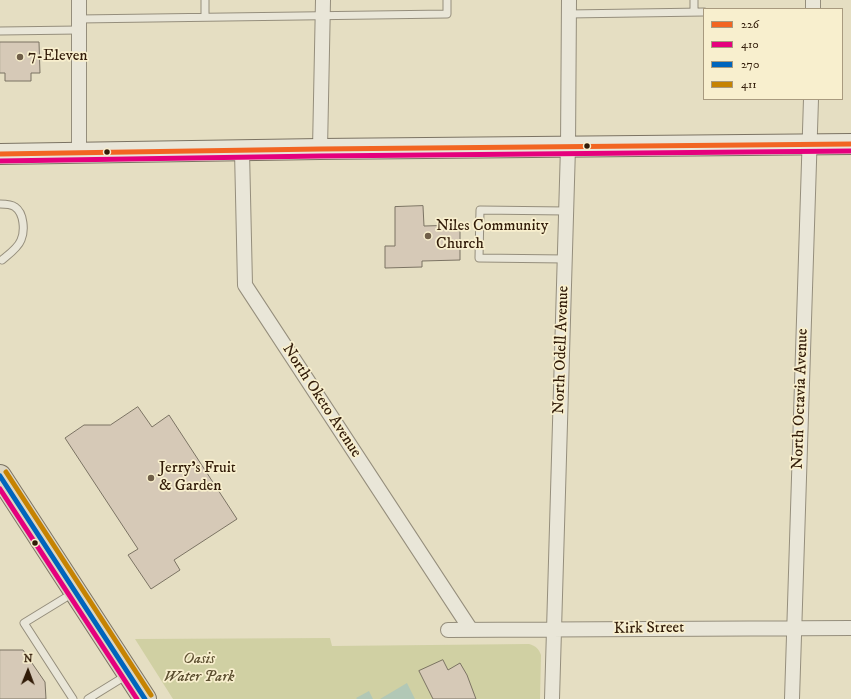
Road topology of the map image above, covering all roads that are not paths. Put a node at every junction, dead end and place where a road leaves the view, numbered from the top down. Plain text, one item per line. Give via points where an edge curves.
1 (79, 0) edge
2 (205, 0) edge
3 (323, 0) edge
4 (447, 0) edge
5 (694, 0) edge
6 (569, 7) edge
7 (694, 12) junction
8 (703, 12) edge
9 (323, 15) junction
10 (205, 17) junction
11 (79, 24) junction
12 (0, 31) edge
13 (811, 100) edge
14 (809, 144) junction
15 (851, 144) edge
16 (568, 147) junction
17 (320, 149) junction
18 (242, 151) junction
19 (79, 153) junction
20 (0, 154) edge
21 (0, 204) edge
22 (566, 211) junction
23 (565, 259) junction
24 (2, 260) dead end
25 (0, 476) edge
26 (75, 592) junction
27 (793, 628) junction
28 (851, 628) edge
29 (448, 630) dead end
30 (471, 630) junction
31 (554, 630) junction
32 (129, 674) junction
33 (73, 699) edge
34 (88, 699) edge
35 (145, 699) edge
36 (552, 699) edge
37 (792, 699) edge

1 - 11 street
2 - 10 lane
3 - 9 street
4 - 9 lane via 447,14
5 - 7 lane
6 - 7 lane
6 - 16 street, North Odell Avenue
7 - 8 lane
9 - 10 lane
9 - 17 street
10 - 11 lane
11 - 12 lane
11 - 19 street
13 - 14 street, North Octavia Avenue
14 - 15 main road
14 - 16 main road
14 - 27 street, North Octavia Avenue
16 - 17 main road
16 - 22 street, North Odell Avenue
17 - 18 main road
18 - 19 main road
18 - 30 street, North Oketo Avenue via 245,285
19 - 20 main road
21 - 24 lane via 16,207 20,213 23,231 21,240
22 - 23 street, North Odell Avenue
22 - 23 lane via 480,210 479,258
23 - 31 street, North Odell Avenue
25 - 26 main road
26 - 32 main road
26 - 33 lane via 24,623
27 - 28 street, Kirk Street
27 - 31 street, Kirk Street
27 - 37 street, North Octavia Avenue
29 - 30 street, Kirk Street
30 - 31 street, Kirk Street
31 - 36 street, North Odell Avenue
32 - 34 lane
32 - 35 main road

